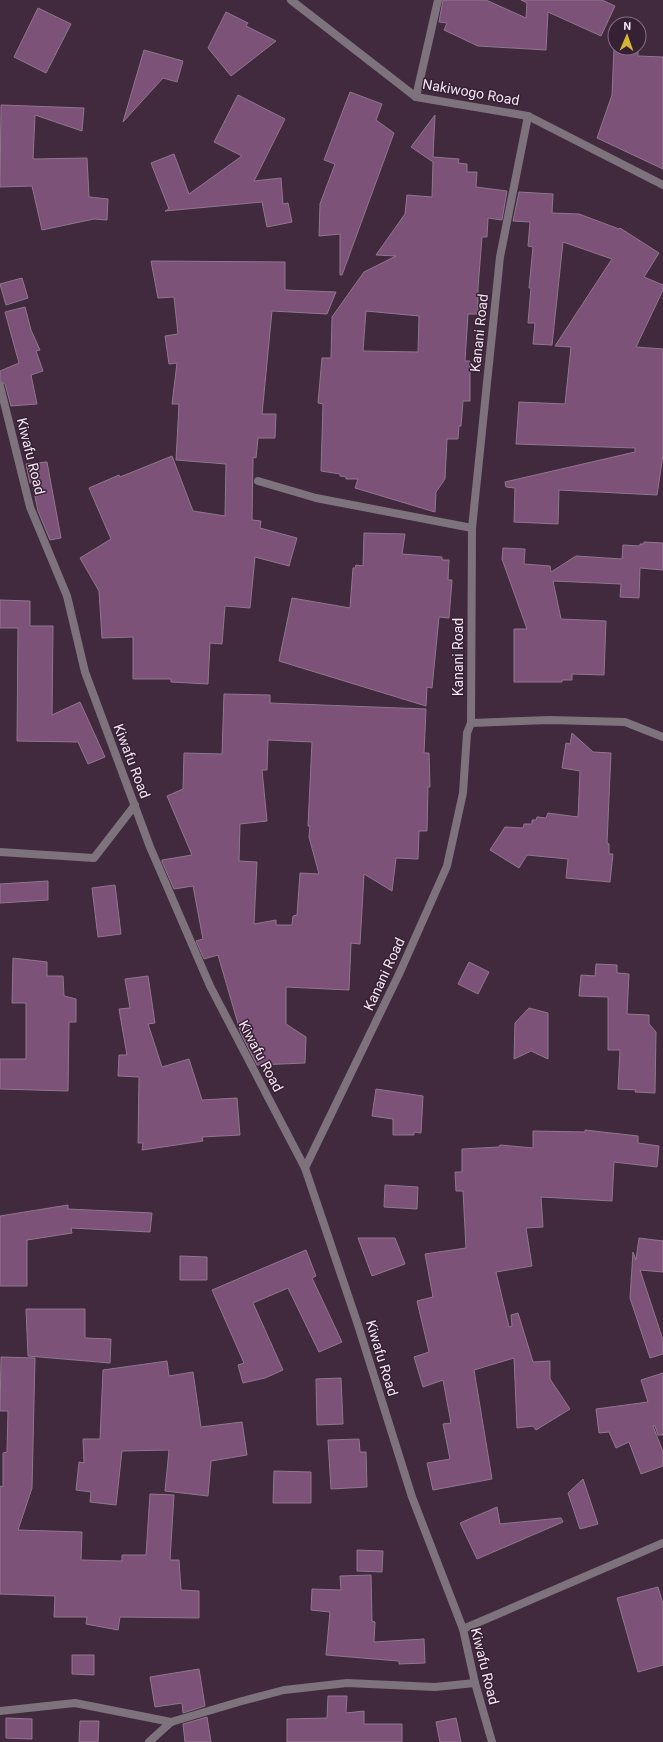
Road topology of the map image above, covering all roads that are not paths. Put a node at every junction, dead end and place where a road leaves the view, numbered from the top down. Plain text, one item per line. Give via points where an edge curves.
1 (291, 0) edge
2 (438, 0) edge
3 (416, 97) junction
4 (528, 116) junction
5 (663, 185) edge
6 (0, 386) edge
7 (258, 481) dead end
8 (472, 528) junction
9 (471, 723) junction
10 (663, 737) edge
11 (135, 805) junction
12 (0, 852) edge
13 (305, 1168) junction
14 (663, 1543) edge
15 (463, 1629) junction
16 (475, 1683) junction
17 (0, 1711) edge
18 (171, 1722) junction
19 (149, 1742) edge
20 (492, 1742) edge

1 - 3 street, Nakiwogo Road
2 - 3 street
3 - 4 street, Nakiwogo Road
4 - 5 street, Nakiwogo Road
4 - 8 street, Kanani Road via 500,257
6 - 11 street, Kiwafu Road via 30,507 67,596 85,672
7 - 8 street via 316,498
8 - 9 street, Kanani Road
9 - 10 street via 550,720 625,722
9 - 13 street, Kanani Road via 467,733 463,793 447,866 400,972
11 - 12 street via 94,858
11 - 13 street, Kiwafu Road via 150,847 210,986
13 - 15 street, Kiwafu Road via 412,1497
14 - 15 street
15 - 16 street, Kiwafu Road
16 - 18 street via 435,1687 347,1682 310,1686 284,1690
16 - 20 street, Kiwafu Road
17 - 18 street via 75,1703
18 - 19 street

